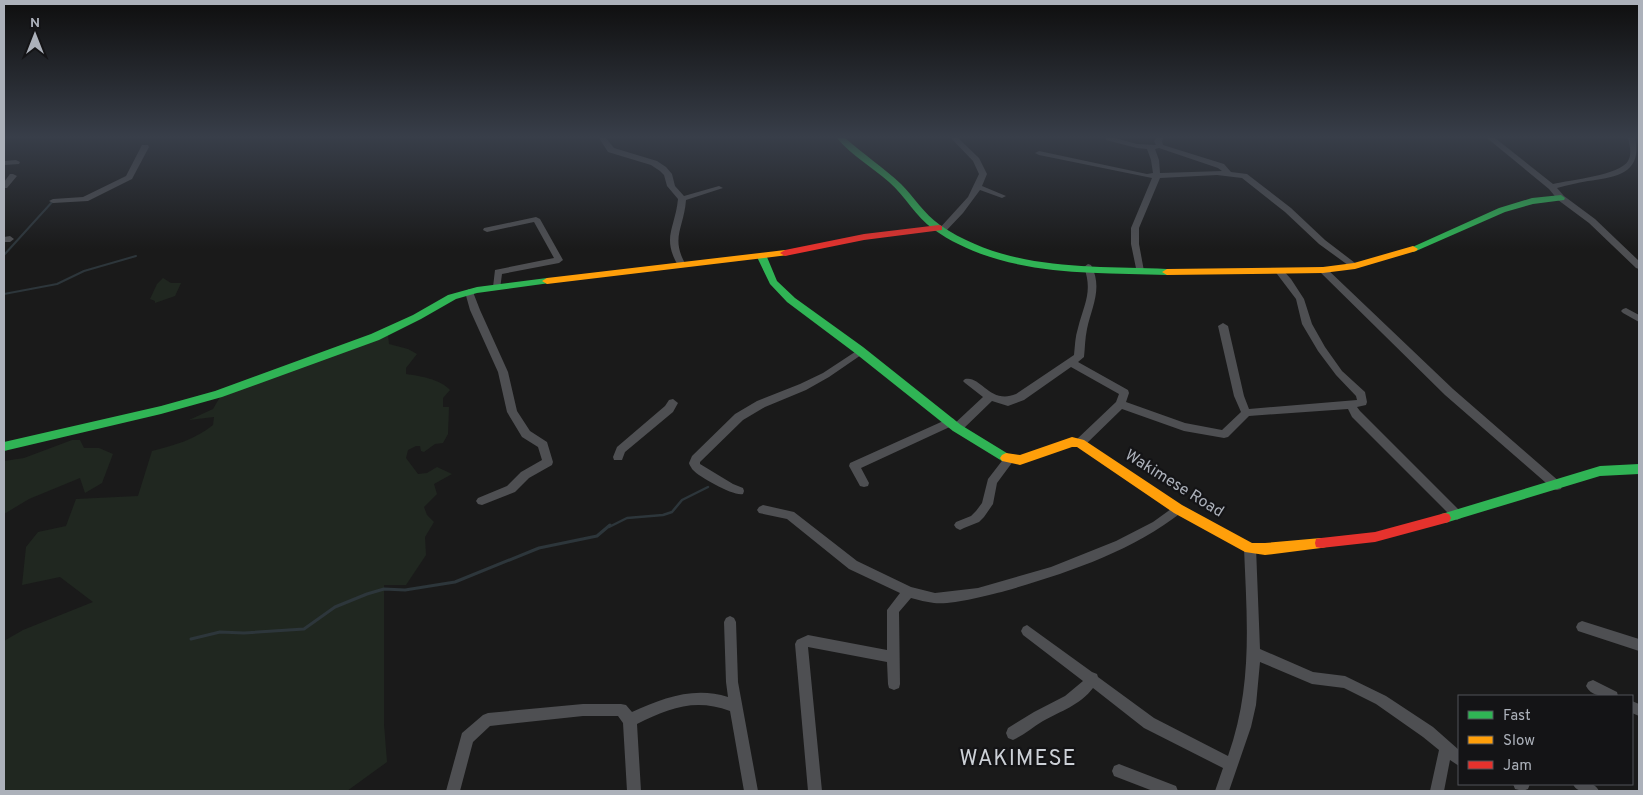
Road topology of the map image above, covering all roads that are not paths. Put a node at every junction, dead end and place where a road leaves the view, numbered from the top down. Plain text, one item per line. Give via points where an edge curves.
1 (130, 175) edge
2 (668, 175) edge
3 (885, 175) edge
4 (982, 175) edge
5 (1147, 175) edge
6 (1176, 175) edge
7 (1236, 175) edge
8 (1537, 175) edge
9 (1615, 175) edge
10 (13, 176) dead end
11 (1157, 177) junction
12 (4, 186) edge
13 (979, 187) junction
14 (1552, 187) junction
15 (719, 188) dead end
16 (1002, 196) dead end
17 (1561, 198) junction
18 (682, 199) junction
19 (53, 201) dead end
20 (940, 229) junction
21 (488, 230) dead end
22 (762, 257) junction
23 (682, 265) junction
24 (1354, 266) junction
25 (1639, 266) edge
26 (1088, 267) junction
27 (1278, 270) junction
28 (1324, 270) junction
29 (1140, 271) junction
30 (498, 287) junction
31 (469, 292) junction
32 (1626, 311) dead end
33 (1639, 319) edge
34 (1223, 326) dead end
35 (861, 351) junction
36 (1072, 362) junction
37 (968, 381) dead end
38 (990, 397) junction
39 (673, 403) dead end
40 (1120, 404) junction
41 (1351, 406) junction
42 (1246, 414) junction
43 (954, 425) junction
44 (1080, 443) junction
45 (4, 447) edge
46 (618, 457) dead end
47 (1009, 460) junction
48 (1639, 469) edge
49 (864, 483) dead end
50 (1557, 486) junction
51 (739, 491) dead end
52 (482, 501) dead end
53 (1178, 509) junction
54 (763, 510) dead end
55 (1458, 515) junction
56 (960, 525) dead end
57 (1250, 548) junction
58 (909, 592) junction
59 (730, 622) dead end
60 (1582, 627) dead end
61 (1027, 631) dead end
62 (1639, 645) edge
63 (1254, 653) junction
64 (893, 657) junction
65 (1092, 678) junction
66 (894, 684) dead end
67 (1593, 686) dead end
68 (1610, 695) edge
69 (736, 706) junction
70 (630, 720) junction
71 (1013, 733) dead end
72 (1446, 748) junction
73 (1458, 758) edge
74 (1230, 764) junction
75 (1119, 771) dead end
76 (453, 791) edge
77 (634, 791) edge
78 (751, 791) edge
79 (816, 791) edge
80 (1171, 791) edge
81 (1222, 791) edge
82 (1437, 791) edge

1 - 19 street via 85,199
2 - 18 street via 671,186
3 - 20 street
4 - 13 street
5 - 11 street
6 - 11 street
7 - 24 street via 1248,178
8 - 14 street
9 - 14 street
10 - 12 street
11 - 29 street via 1135,228
13 - 16 street
13 - 20 street via 958,216
14 - 17 street
15 - 18 street
17 - 24 street via 1532,201 1502,210 1410,250
17 - 25 street via 1592,220
18 - 23 street via 680,218 673,235 674,255
20 - 22 street via 864,237
20 - 26 street via 974,248 1018,263
21 - 30 street via 536,218 559,260 498,272
22 - 23 street
22 - 35 street via 773,282 790,300
23 - 30 street
24 - 28 street
26 - 29 street
26 - 36 street via 1094,281 1092,298 1082,329 1079,356
27 - 28 street
27 - 29 street
27 - 41 street via 1300,299 1321,349 1361,395 1362,402
28 - 50 street via 1450,392
30 - 31 street
31 - 45 street via 452,297 375,336 243,386 187,403
31 - 52 street via 503,372 512,412 526,434 543,444 548,462 525,475 511,489
32 - 33 street
34 - 42 street via 1238,396
35 - 43 street
35 - 51 street via 826,375 739,417 696,459 696,467
36 - 38 street via 1012,401
36 - 40 street via 1124,393
37 - 38 street
38 - 43 street
39 - 46 street via 621,450
40 - 42 street via 1184,428 1218,434 1228,432
40 - 44 street
41 - 42 street
41 - 55 street
43 - 47 street
43 - 49 street via 854,466
44 - 47 street via 1072,442 1024,459
44 - 53 street, Wakimese Road
47 - 56 street via 992,482 987,504 980,514 975,520
48 - 50 street, Wakimese Road via 1608,470
50 - 55 street, Wakimese Road
53 - 57 street, Wakimese Road
53 - 58 street via 1157,525 1120,544 1053,572 955,596 936,598
54 - 58 street via 790,516 853,565
55 - 57 street, Wakimese Road via 1375,537 1265,550
57 - 63 street
58 - 64 street via 893,610
59 - 69 street
60 - 62 street
61 - 65 street
63 - 72 street via 1312,678 1345,682 1381,700
63 - 74 street via 1244,727
64 - 66 street
64 - 79 street via 808,641 801,644
65 - 71 street via 1076,698
65 - 74 street via 1149,723
67 - 68 street
69 - 70 street via 707,698 689,699 663,705
69 - 78 street
70 - 76 street via 621,710 611,708 488,720 466,738
70 - 77 street
72 - 73 street
72 - 82 street
74 - 81 street
75 - 80 street

